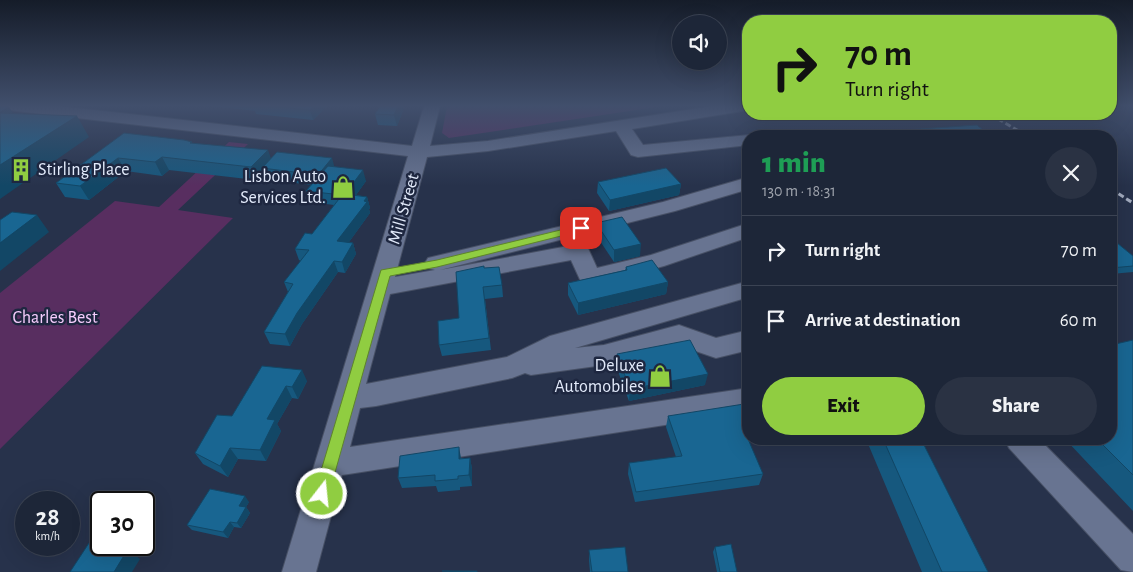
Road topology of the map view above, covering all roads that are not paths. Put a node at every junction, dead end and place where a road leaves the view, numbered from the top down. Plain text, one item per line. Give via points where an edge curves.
1 (250, 133) edge
2 (425, 133) edge
3 (572, 133) edge
4 (626, 133) edge
5 (742, 141) edge
6 (420, 152) junction
7 (742, 185) edge
8 (742, 232) edge
9 (383, 280) junction
10 (742, 291) edge
11 (742, 342) edge
12 (512, 367) junction
13 (350, 397) junction
14 (742, 401) edge
15 (1026, 445) edge
16 (331, 462) junction
17 (1133, 558) edge
18 (299, 572) edge

1 - 6 street
2 - 6 street, Mill Street
3 - 6 street via 488,146
4 - 5 street via 638,151
6 - 9 street, Mill Street
7 - 9 street via 668,207 437,263
8 - 9 street via 656,261 590,278 579,251 444,277
9 - 13 street, Mill Street
10 - 12 street via 559,343
11 - 12 street via 716,348 679,335 604,355
12 - 13 street via 376,395
13 - 16 street, Mill Street
14 - 16 street
15 - 17 street
16 - 18 street, Mill Street

